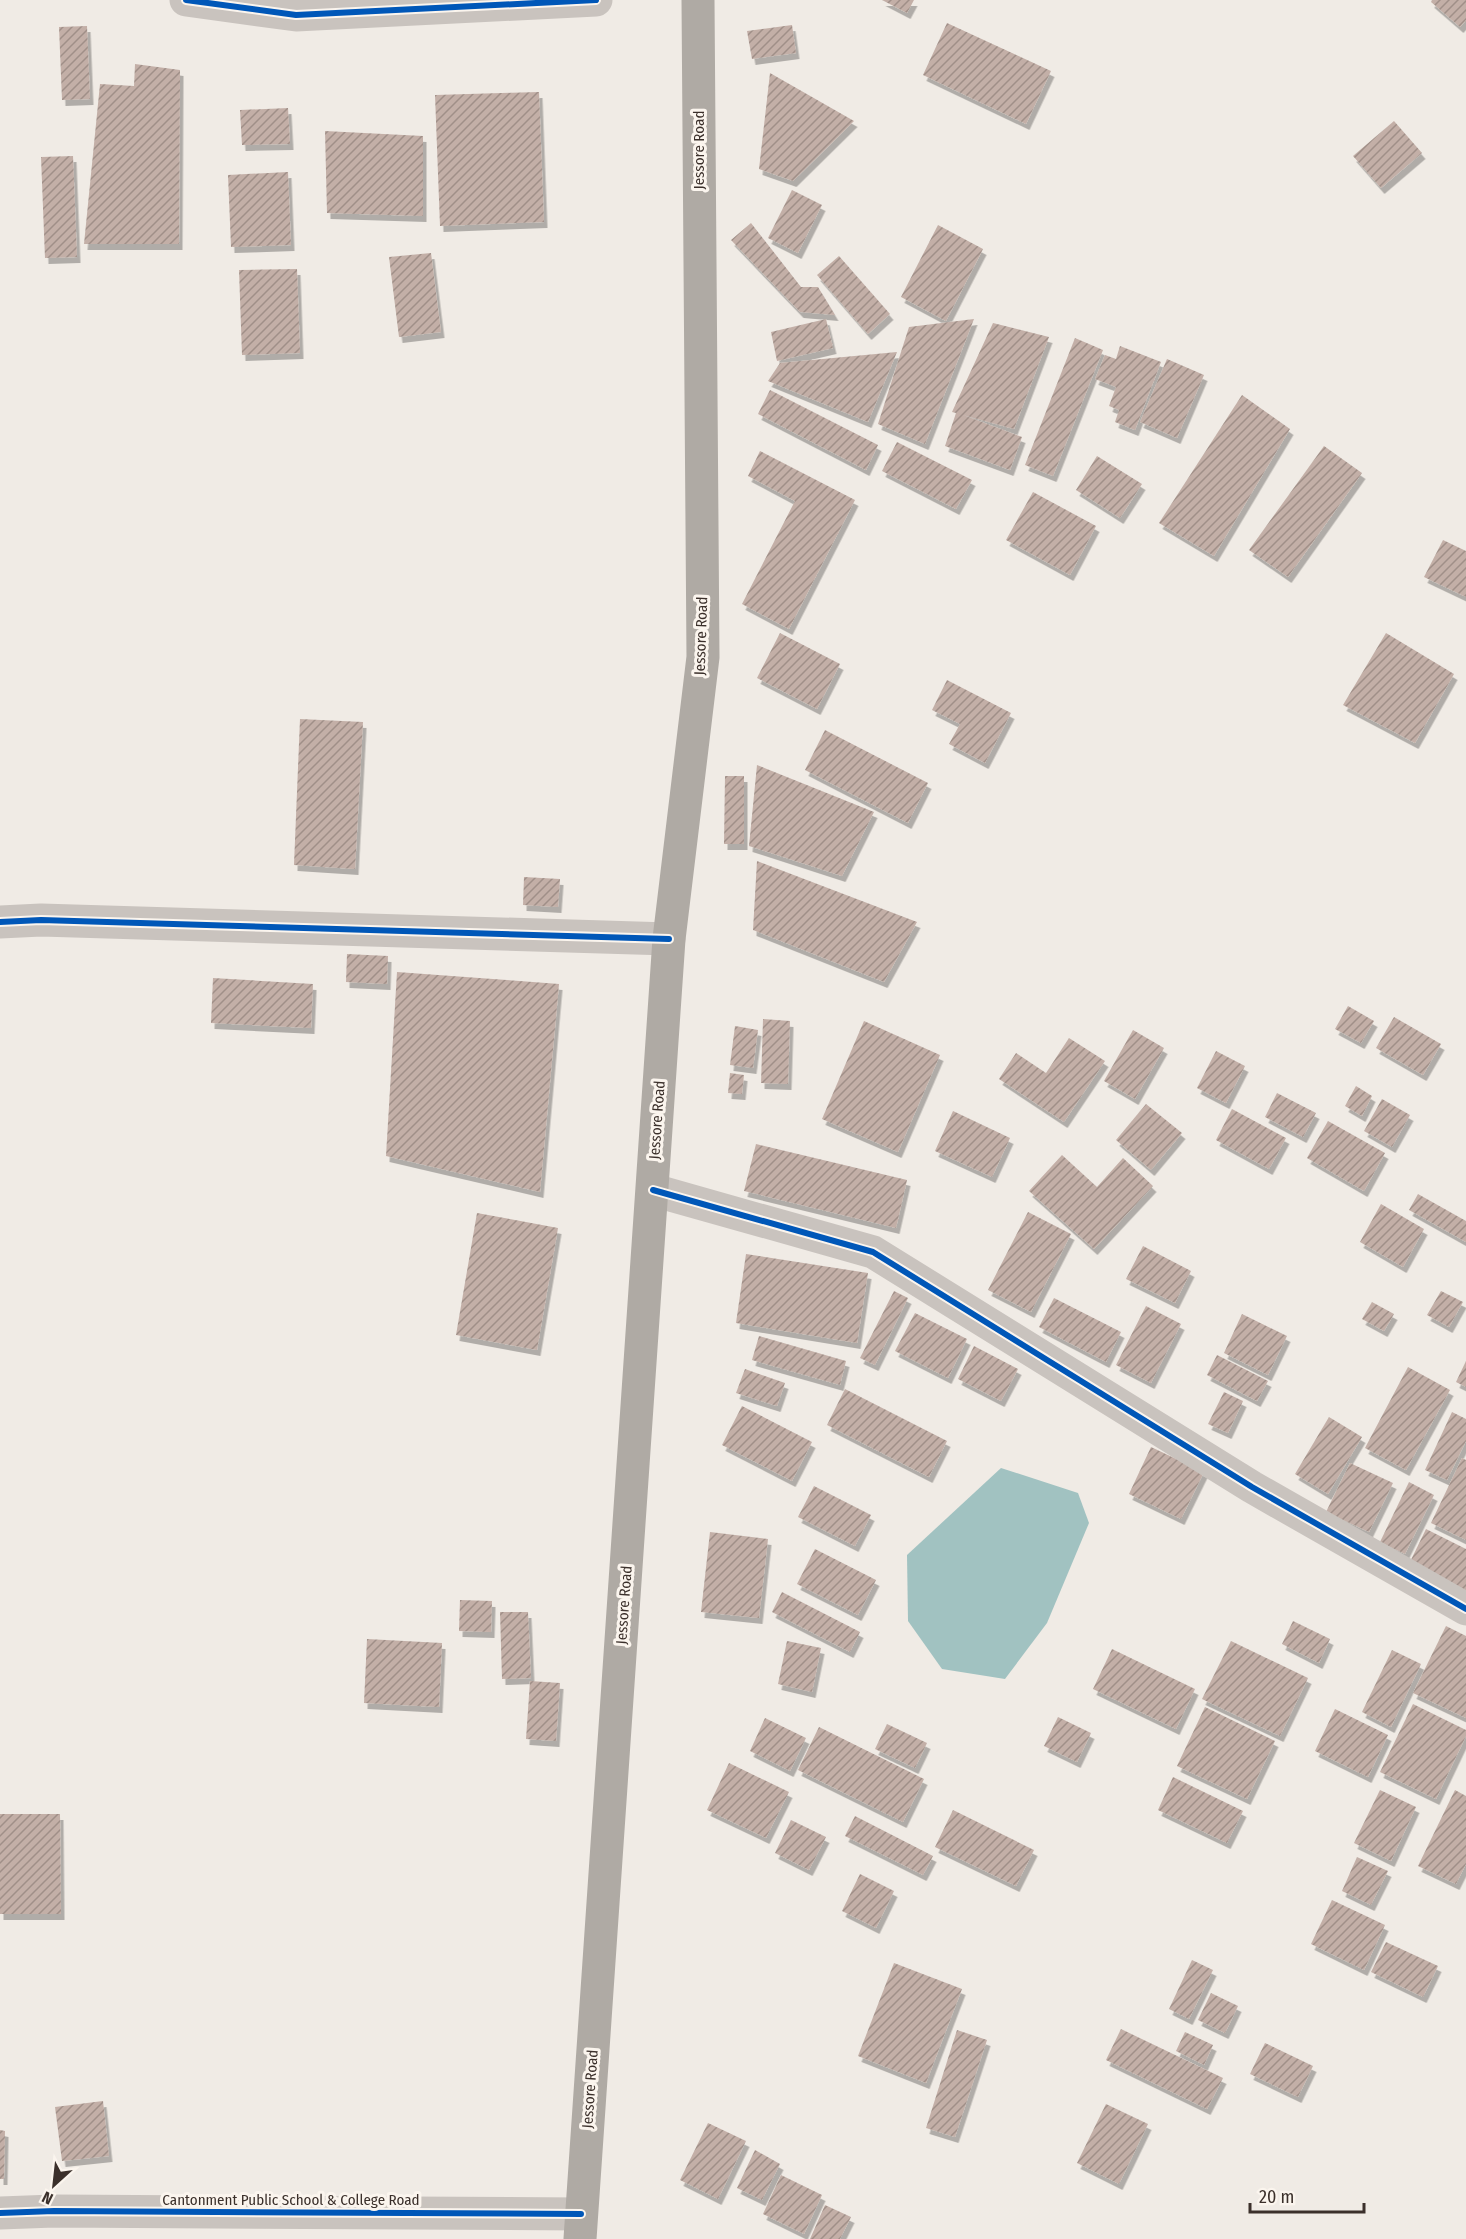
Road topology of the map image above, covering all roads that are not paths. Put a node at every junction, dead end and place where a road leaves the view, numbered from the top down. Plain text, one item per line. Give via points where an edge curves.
1 (186, 0) edge
2 (596, 0) edge
3 (698, 0) edge
4 (0, 922) edge
5 (669, 939) junction
6 (653, 1190) junction
7 (1466, 1609) edge
8 (0, 2213) edge
9 (581, 2227) edge

1 - 2 street via 296,15
3 - 5 highway, Jessore Road via 703,657
4 - 5 street via 41,920
5 - 6 highway, Jessore Road
6 - 7 street via 873,1252 1252,1487
6 - 9 highway, Jessore Road
8 - 9 street, Cantonment Public School & College Road via 54,2211

